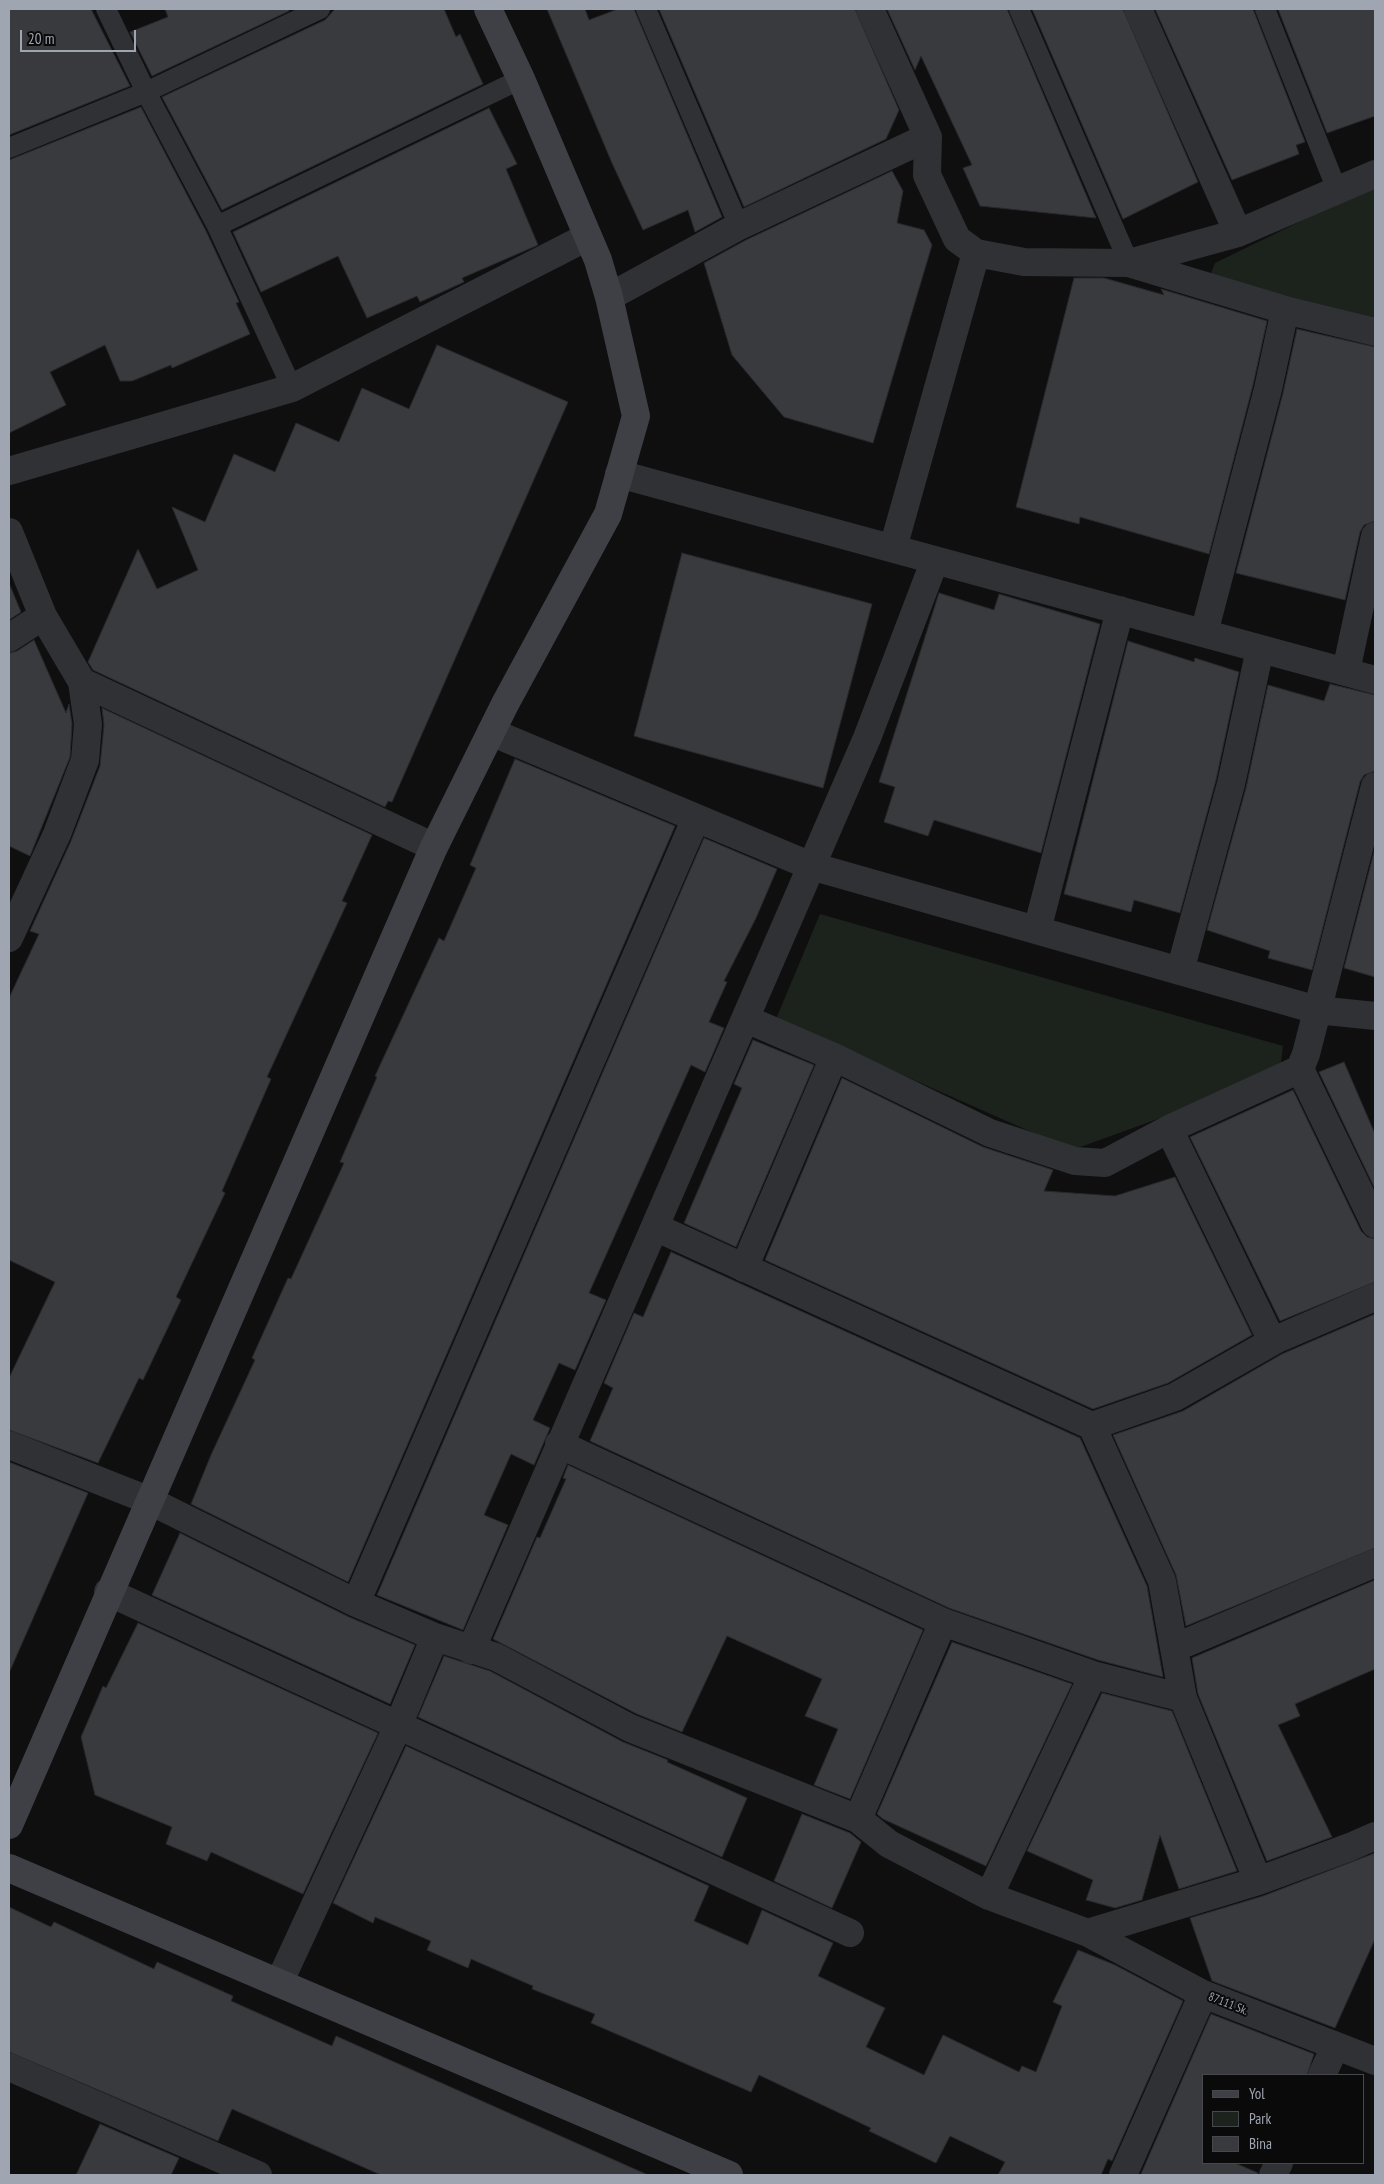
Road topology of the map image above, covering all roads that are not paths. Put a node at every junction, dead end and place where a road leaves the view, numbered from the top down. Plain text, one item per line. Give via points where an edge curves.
1 (106, 9) edge
2 (320, 9) edge
3 (488, 9) edge
4 (646, 9) edge
5 (870, 9) edge
6 (1019, 9) edge
7 (1138, 9) edge
8 (1265, 9) edge
9 (521, 78) junction
10 (146, 92) junction
11 (928, 137) junction
12 (9, 148) edge
13 (1375, 174) edge
14 (1337, 190) junction
15 (217, 226) junction
16 (739, 226) junction
17 (1238, 233) junction
18 (587, 237) junction
19 (976, 253) junction
20 (1129, 263) junction
21 (609, 297) junction
22 (1285, 310) junction
23 (1375, 332) edge
24 (292, 388) junction
25 (9, 471) edge
26 (619, 474) junction
27 (9, 532) edge
28 (1375, 536) edge
29 (893, 548) junction
30 (935, 560) junction
31 (1120, 610) junction
32 (43, 616) junction
33 (1204, 633) junction
34 (9, 638) edge
35 (1260, 649) junction
36 (1346, 672) junction
37 (1375, 680) edge
38 (82, 682) junction
39 (491, 732) junction
40 (1375, 786) edge
41 (696, 818) junction
42 (434, 847) junction
43 (811, 866) junction
44 (1037, 930) junction
45 (9, 938) edge
46 (1180, 971) junction
47 (1317, 1010) junction
48 (1375, 1016) edge
49 (746, 1019) junction
50 (834, 1057) junction
51 (1300, 1069) junction
52 (1170, 1129) junction
53 (1375, 1224) edge
54 (656, 1227) junction
55 (744, 1268) junction
56 (1375, 1297) edge
57 (1272, 1341) junction
58 (1092, 1426) junction
59 (559, 1444) junction
60 (9, 1445) edge
61 (148, 1500) junction
62 (1375, 1563) edge
63 (108, 1592) junction
64 (356, 1603) junction
65 (943, 1622) junction
66 (435, 1637) junction
67 (1174, 1648) junction
68 (471, 1650) junction
69 (1093, 1675) junction
70 (1183, 1698) junction
71 (398, 1726) junction
72 (858, 1819) junction
73 (9, 1825) edge
74 (1375, 1836) edge
75 (9, 1868) edge
76 (1258, 1881) junction
77 (989, 1896) junction
78 (850, 1933) dead end
79 (1088, 1933) junction
80 (279, 1982) junction
81 (1203, 1994) junction
82 (1335, 2047) junction
83 (1375, 2061) edge
84 (9, 2066) edge
85 (1322, 2074) edge
86 (258, 2175) edge
87 (729, 2175) edge
88 (1124, 2175) edge

1 - 10 lane
2 - 10 lane
3 - 9 street
4 - 16 lane
5 - 11 street
6 - 20 lane
7 - 17 street
8 - 14 lane
9 - 15 lane
9 - 18 street
10 - 12 lane
10 - 15 lane
11 - 16 street
11 - 19 street via 927,175 958,240
13 - 14 street
14 - 17 street
15 - 24 lane
16 - 21 street
17 - 20 street
18 - 21 street
18 - 24 street
19 - 20 street via 1024,262
19 - 29 street
20 - 22 street
21 - 26 street via 636,416
22 - 23 street
22 - 33 street
24 - 25 street
26 - 29 street
26 - 39 street via 608,514
27 - 32 street
28 - 36 street
29 - 30 street
30 - 31 street
30 - 43 street via 867,738
31 - 33 street
31 - 44 street
32 - 34 street
32 - 38 street
33 - 35 street
35 - 36 street
35 - 46 street via 1231,784
36 - 37 street
38 - 42 street
38 - 45 street via 88,724 84,760 57,834
39 - 41 street
39 - 42 street
40 - 47 street
41 - 43 street
41 - 64 street
42 - 61 street
43 - 44 street
43 - 49 street
44 - 46 street
46 - 47 street
47 - 48 street
47 - 51 street
49 - 50 street
49 - 54 street
50 - 52 street via 990,1133 1075,1161 1105,1164
50 - 55 street
51 - 52 street
51 - 53 street
52 - 57 street
54 - 55 street
54 - 59 street
55 - 58 street
56 - 57 street
57 - 58 street via 1174,1397
58 - 67 street via 1162,1581
59 - 65 street
59 - 68 street
60 - 61 street, 87111 Sk.
61 - 63 street
61 - 64 street, 87111 Sk.
62 - 67 street
63 - 71 street
63 - 73 street
64 - 66 street, 87111 Sk.
65 - 69 street
65 - 72 street
66 - 68 street, 87111 Sk.
66 - 71 street
67 - 70 street
68 - 72 street, 87111 Sk. via 496,1657 630,1728
69 - 70 street
69 - 77 street
70 - 76 street
71 - 78 street
71 - 80 street
72 - 77 street, 87111 Sk. via 889,1844
74 - 76 street
75 - 80 street
76 - 79 street
77 - 79 street, 87111 Sk.
79 - 81 street, 87111 Sk.
80 - 87 street
81 - 82 street, 87111 Sk.
81 - 88 street
82 - 83 street, 87111 Sk.
82 - 85 street
84 - 86 street

